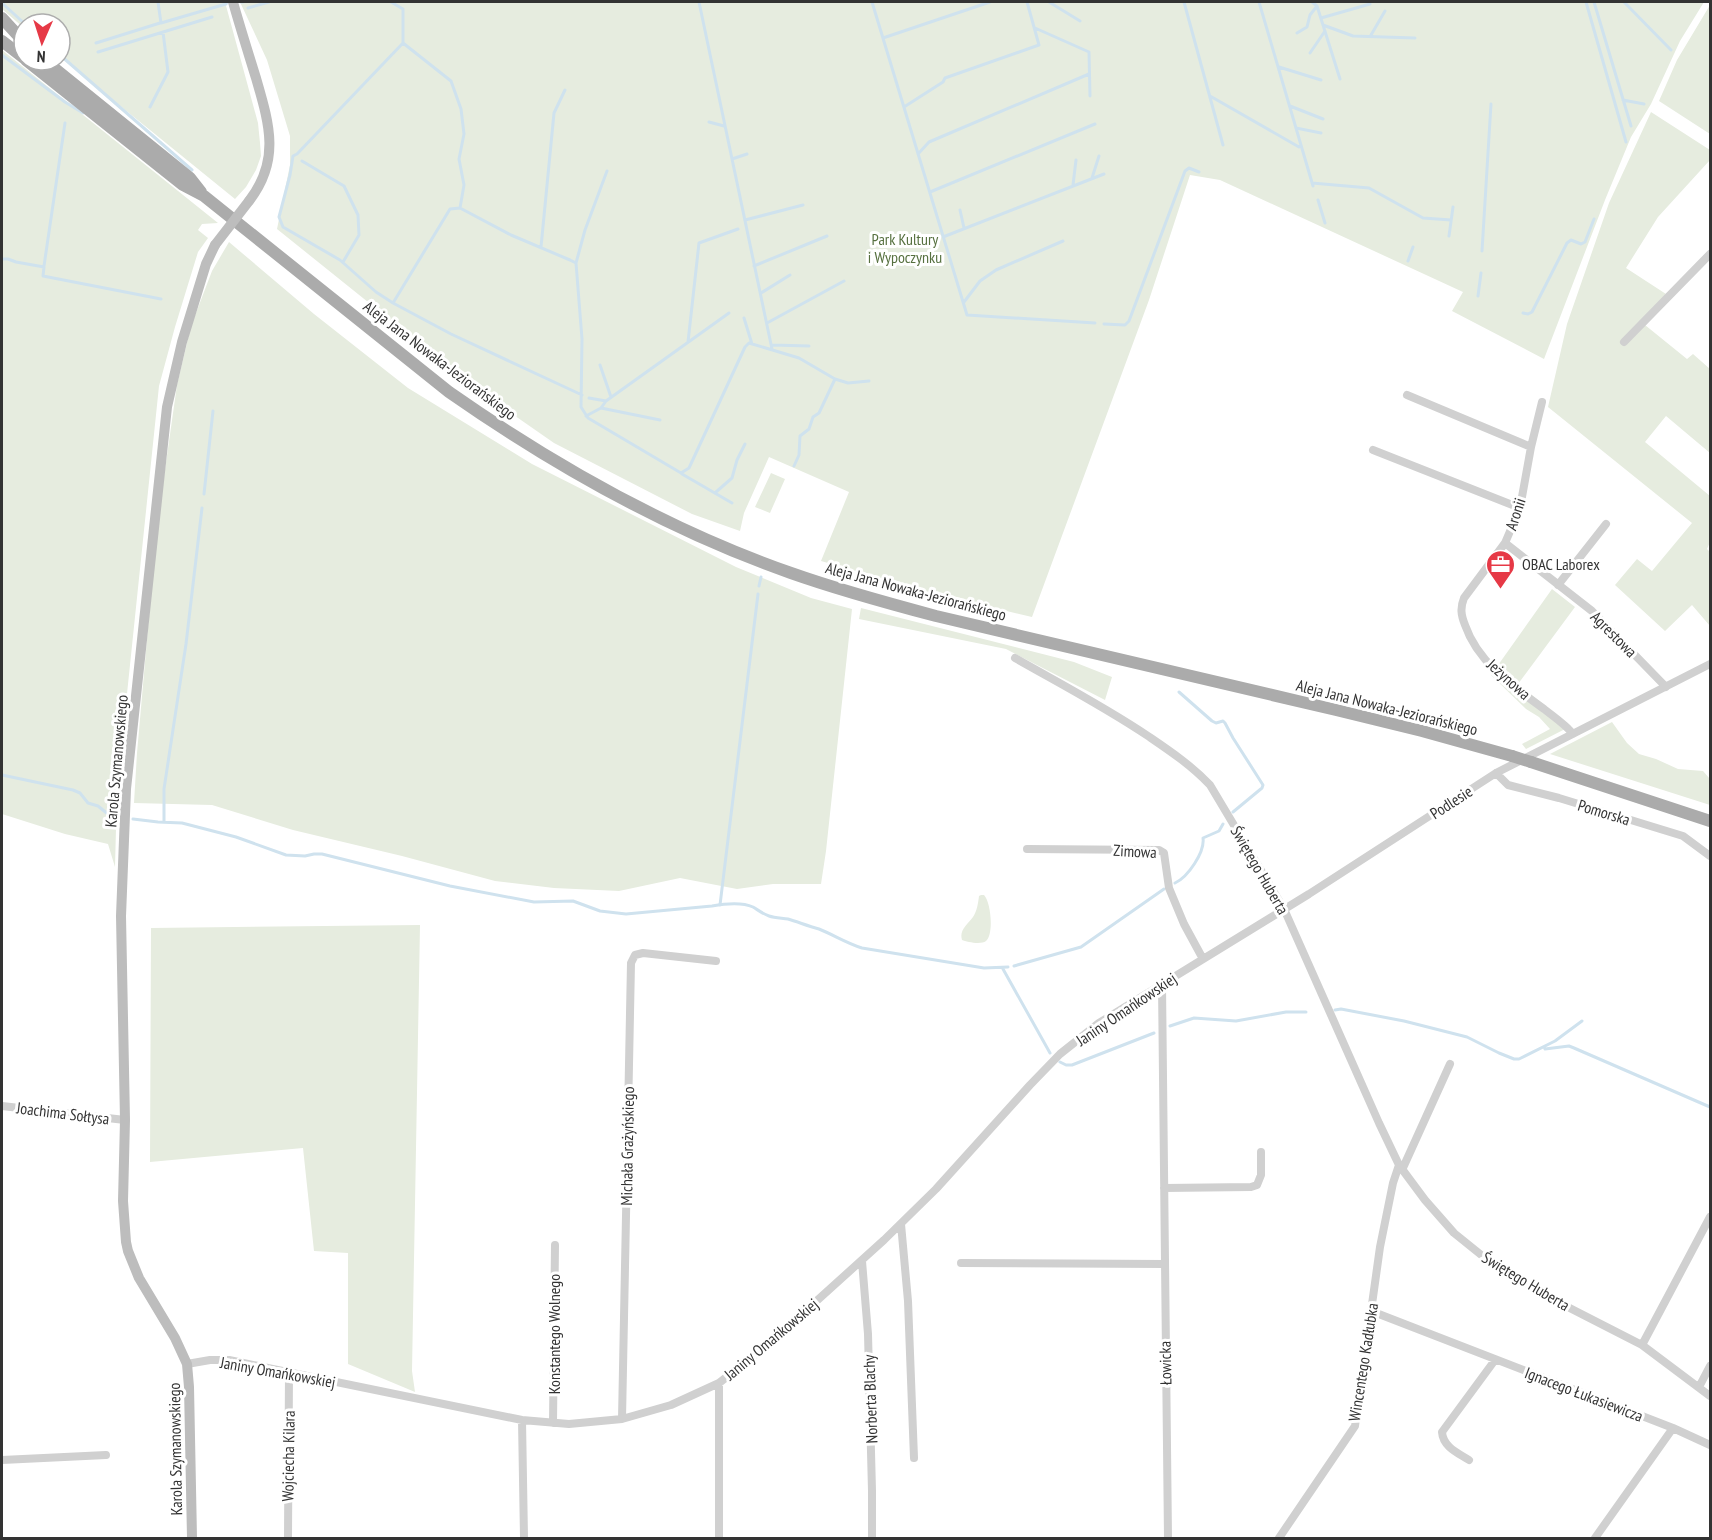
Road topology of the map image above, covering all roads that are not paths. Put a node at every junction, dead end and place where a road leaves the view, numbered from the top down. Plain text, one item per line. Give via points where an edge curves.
1 (233, 2) edge
2 (2, 18) edge
3 (12, 29) edge
4 (41, 72) edge
5 (59, 72) edge
6 (204, 196) junction
7 (1710, 254) edge
8 (1624, 342) dead end
9 (1407, 395) dead end
10 (1542, 402) dead end
11 (1531, 447) junction
12 (1373, 450) dead end
13 (1520, 508) junction
14 (1606, 524) dead end
15 (1505, 543) junction
16 (1558, 585) junction
17 (1461, 613) joint
18 (1014, 658) dead end
19 (1710, 664) edge
20 (1666, 687) junction
21 (1573, 734) junction
22 (1496, 773) junction
23 (1710, 821) edge
24 (1027, 849) dead end
25 (1710, 856) edge
26 (1284, 909) junction
27 (1203, 959) junction
28 (716, 961) dead end
29 (1162, 984) junction
30 (1450, 1064) dead end
31 (2, 1106) edge
32 (125, 1120) junction
33 (1262, 1152) dead end
34 (1401, 1167) junction
35 (1164, 1188) junction
36 (1710, 1217) edge
37 (901, 1224) junction
38 (555, 1245) dead end
39 (862, 1261) junction
40 (961, 1263) dead end
41 (1165, 1264) junction
42 (1371, 1311) junction
43 (1642, 1345) junction
44 (1495, 1360) junction
45 (187, 1364) junction
46 (1710, 1366) edge
47 (289, 1372) junction
48 (719, 1383) junction
49 (1699, 1387) junction
50 (1710, 1396) edge
51 (622, 1419) junction
52 (522, 1420) junction
53 (553, 1423) junction
54 (1673, 1428) junction
55 (1710, 1446) edge
56 (106, 1455) dead end
57 (914, 1458) dead end
58 (2, 1460) edge
59 (1469, 1460) dead end
60 (192, 1539) edge
61 (288, 1539) edge
62 (524, 1539) edge
63 (719, 1539) edge
64 (872, 1539) edge
65 (1168, 1539) edge
66 (1279, 1539) edge
67 (1595, 1539) edge

1 - 32 street, Karola Szymanowskiego, bridge via 264,106 269,159 260,185 208,257 182,342 168,407 125,811 121,937
2 - 3 main road
4 - 6 main road, Aleja Jana Nowaka-Jeziorańskiego via 183,185
5 - 6 main road, Aleja Jana Nowaka-Jeziorańskiego via 190,178
6 - 23 main road, Aleja Jana Nowaka-Jeziorańskiego, bridge via 473,409 572,472 698,536 789,573 881,602 1422,731
7 - 8 street
9 - 11 street
10 - 11 street, Aronii
11 - 13 street, Aronii
12 - 13 street
13 - 15 street, Aronii
14 - 16 street
15 - 16 street, Agrestowa
15 - 17 street, Aronii via 1464,598
16 - 20 street, Agrestowa via 1592,611
17 - 21 street, Jeżynowa via 1468,634 1492,666
18 - 26 street, Świętego Huberta via 1116,715 1195,770 1210,785
19 - 20 street, Podlesie
20 - 21 street, Podlesie
21 - 22 street, Podlesie
22 - 25 street, Pomorska via 1508,785 1683,836
22 - 26 street, Podlesie
24 - 27 street, Zimowa via 1164,853 1169,888
26 - 27 street, Podlesie
26 - 34 street, Świętego Huberta
27 - 29 street, Janiny Omańkowskiej
28 - 51 street, Michała Grażyńskiego via 643,953 635,955 630,963
29 - 35 street, Łowicka
29 - 37 street, Janiny Omańkowskiej via 1099,1023 1060,1054
30 - 34 street
31 - 32 street, Joachima Sołtysa
32 - 45 street, Karola Szymanowskiego via 123,1202 128,1251
33 - 35 street via 1257,1185
34 - 42 street, Wincentego Kadłubka via 1392,1183
34 - 43 street, Świętego Huberta via 1455,1233 1485,1258 1556,1301
35 - 41 street, Łowicka
36 - 43 street
37 - 39 street, Janiny Omańkowskiej
37 - 57 street
38 - 53 street, Konstantego Wolnego
39 - 48 street, Janiny Omańkowskiej
39 - 64 street, Norberta Blachy
40 - 41 street
41 - 65 street, Łowicka
42 - 44 street, Ignacego Łukasiewicza
42 - 66 street, Wincentego Kadłubka via 1355,1426
43 - 49 street, Świętego Huberta
44 - 54 street, Ignacego Łukasiewicza
44 - 59 street via 1442,1432 1447,1445
45 - 47 street, Janiny Omańkowskiej via 229,1360
45 - 60 street, Karola Szymanowskiego
46 - 49 street
47 - 52 street, Janiny Omańkowskiej
47 - 61 street, Wojciecha Kilara
48 - 51 street, Janiny Omańkowskiej via 671,1405
48 - 63 street
49 - 50 street, Świętego Huberta
51 - 53 street, Janiny Omańkowskiej
52 - 53 street, Janiny Omańkowskiej
52 - 62 street
54 - 55 street, Ignacego Łukasiewicza
54 - 67 street
56 - 58 street

